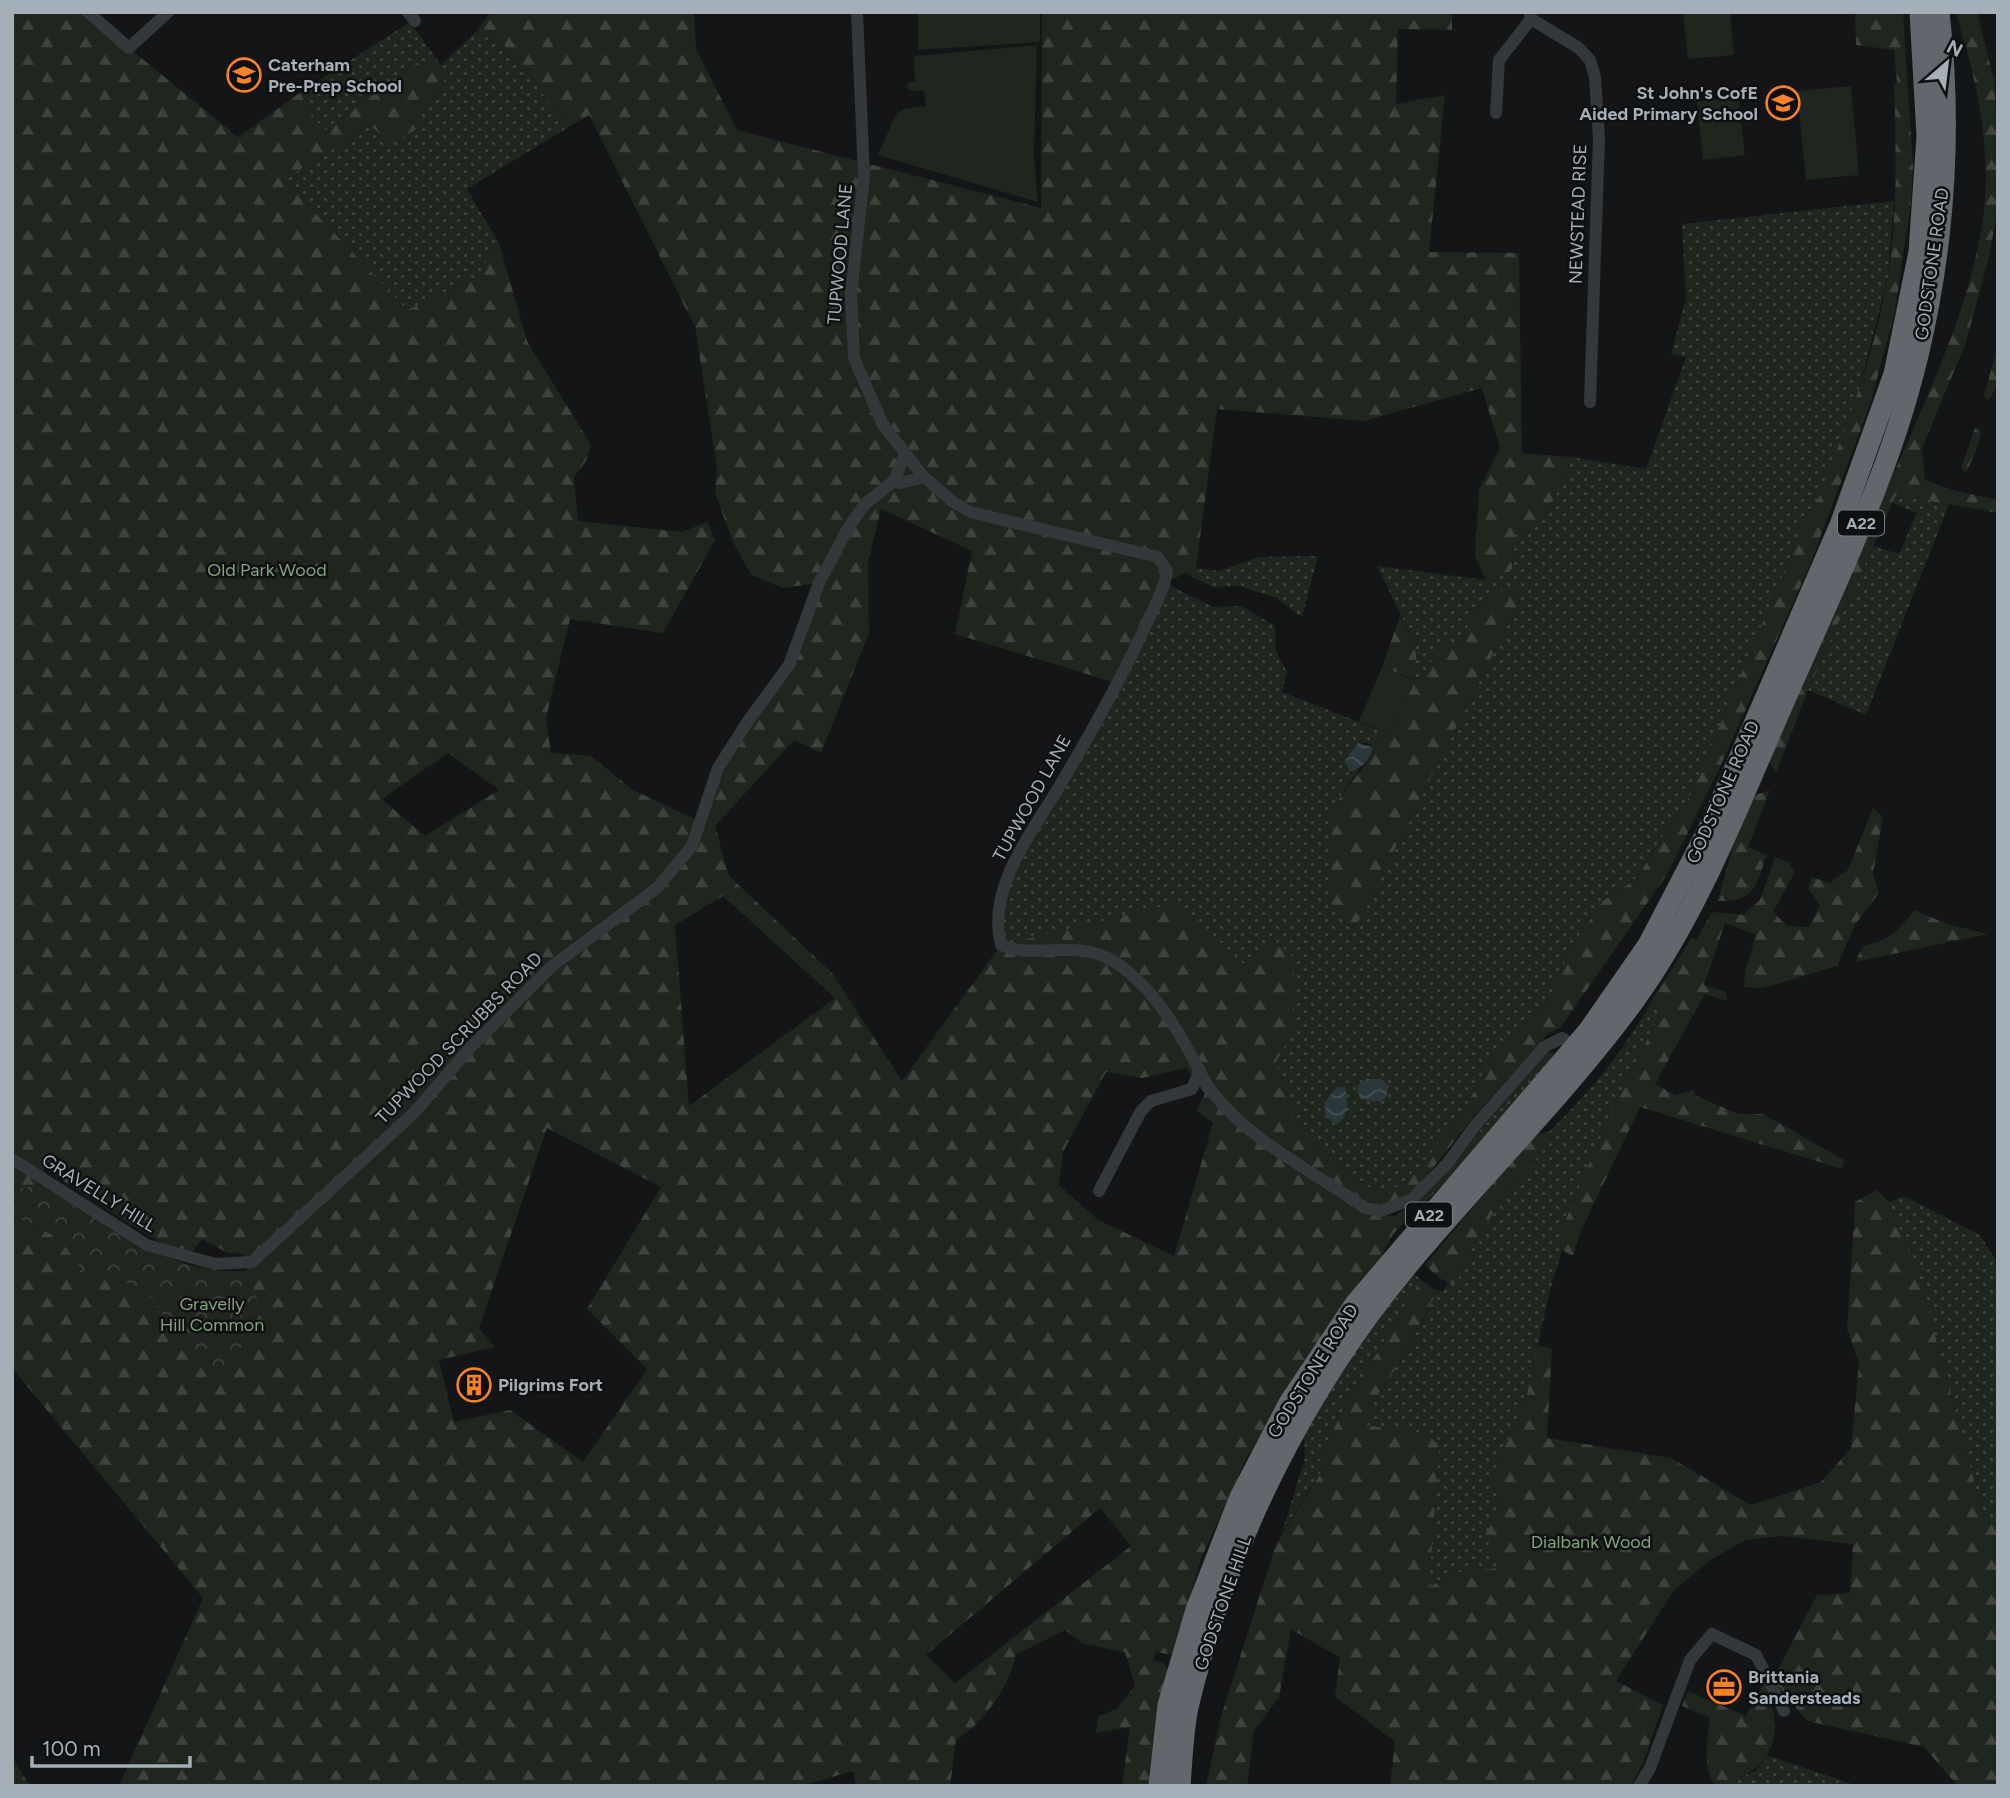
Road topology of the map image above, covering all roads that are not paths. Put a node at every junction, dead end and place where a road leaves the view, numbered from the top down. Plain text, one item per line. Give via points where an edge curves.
1 (88, 12) edge
2 (168, 12) edge
3 (857, 12) edge
4 (1920, 12) edge
5 (1939, 12) edge
6 (1531, 15) edge
7 (1496, 113) dead end
8 (1590, 402) dead end
9 (905, 454) junction
10 (924, 477) junction
11 (894, 481) junction
12 (1576, 1046) junction
13 (1200, 1070) junction
14 (12, 1159) edge
15 (1099, 1191) dead end
16 (252, 1262) joint
17 (1298, 1429) joint
18 (1259, 1459) joint
19 (1784, 1711) dead end
20 (1159, 1786) edge
21 (1180, 1786) edge
22 (1639, 1786) edge

1 - 2 street via 129,48
3 - 9 street, TUPWOOD LANE via 864,176 851,294 852,343 883,425
4 - 12 highway, GODSTONE ROAD / A22 via 1927,136 1919,252 1894,374 1877,426 1835,538 1673,903 1621,987
5 - 17 highway, GODSTONE ROAD / A22 via 1944,190 1937,254 1912,379 1861,523 1721,845 1683,923 1638,996 1559,1095 1406,1268 1324,1382
6 - 7 street via 1499,60
6 - 8 street, NEWSTEAD RISE via 1579,48 1590,60 1595,77 1599,138
9 - 10 street, TUPWOOD LANE
9 - 11 street
10 - 11 street
10 - 13 street, TUPWOOD LANE via 970,512 1151,555 1164,562 1165,583 1135,649 1019,853 996,922 1001,944 1014,950 1066,948 1114,961 1153,998
11 - 16 street, TUPWOOD SCRUBBS ROAD via 865,504 848,528 818,583 789,665 718,768 692,846 657,888 551,967 468,1050 415,1112
12 - 13 street, TUPWOOD LANE via 1562,1038 1544,1046 1447,1164 1412,1199 1381,1211 1366,1208 1265,1142 1212,1092
12 - 18 highway, GODSTONE ROAD / A22 via 1355,1304 1301,1383
13 - 15 street via 1192,1089 1151,1101 1141,1111
14 - 16 street, GRAVELLY HILL via 147,1245 217,1264
17 - 21 highway, GODSTONE HILL / A22 via 1253,1519 1214,1620 1187,1711
18 - 20 highway, GODSTONE HILL / A22 via 1196,1610 1168,1704
19 - 22 street via 1756,1655 1712,1634 1690,1660

